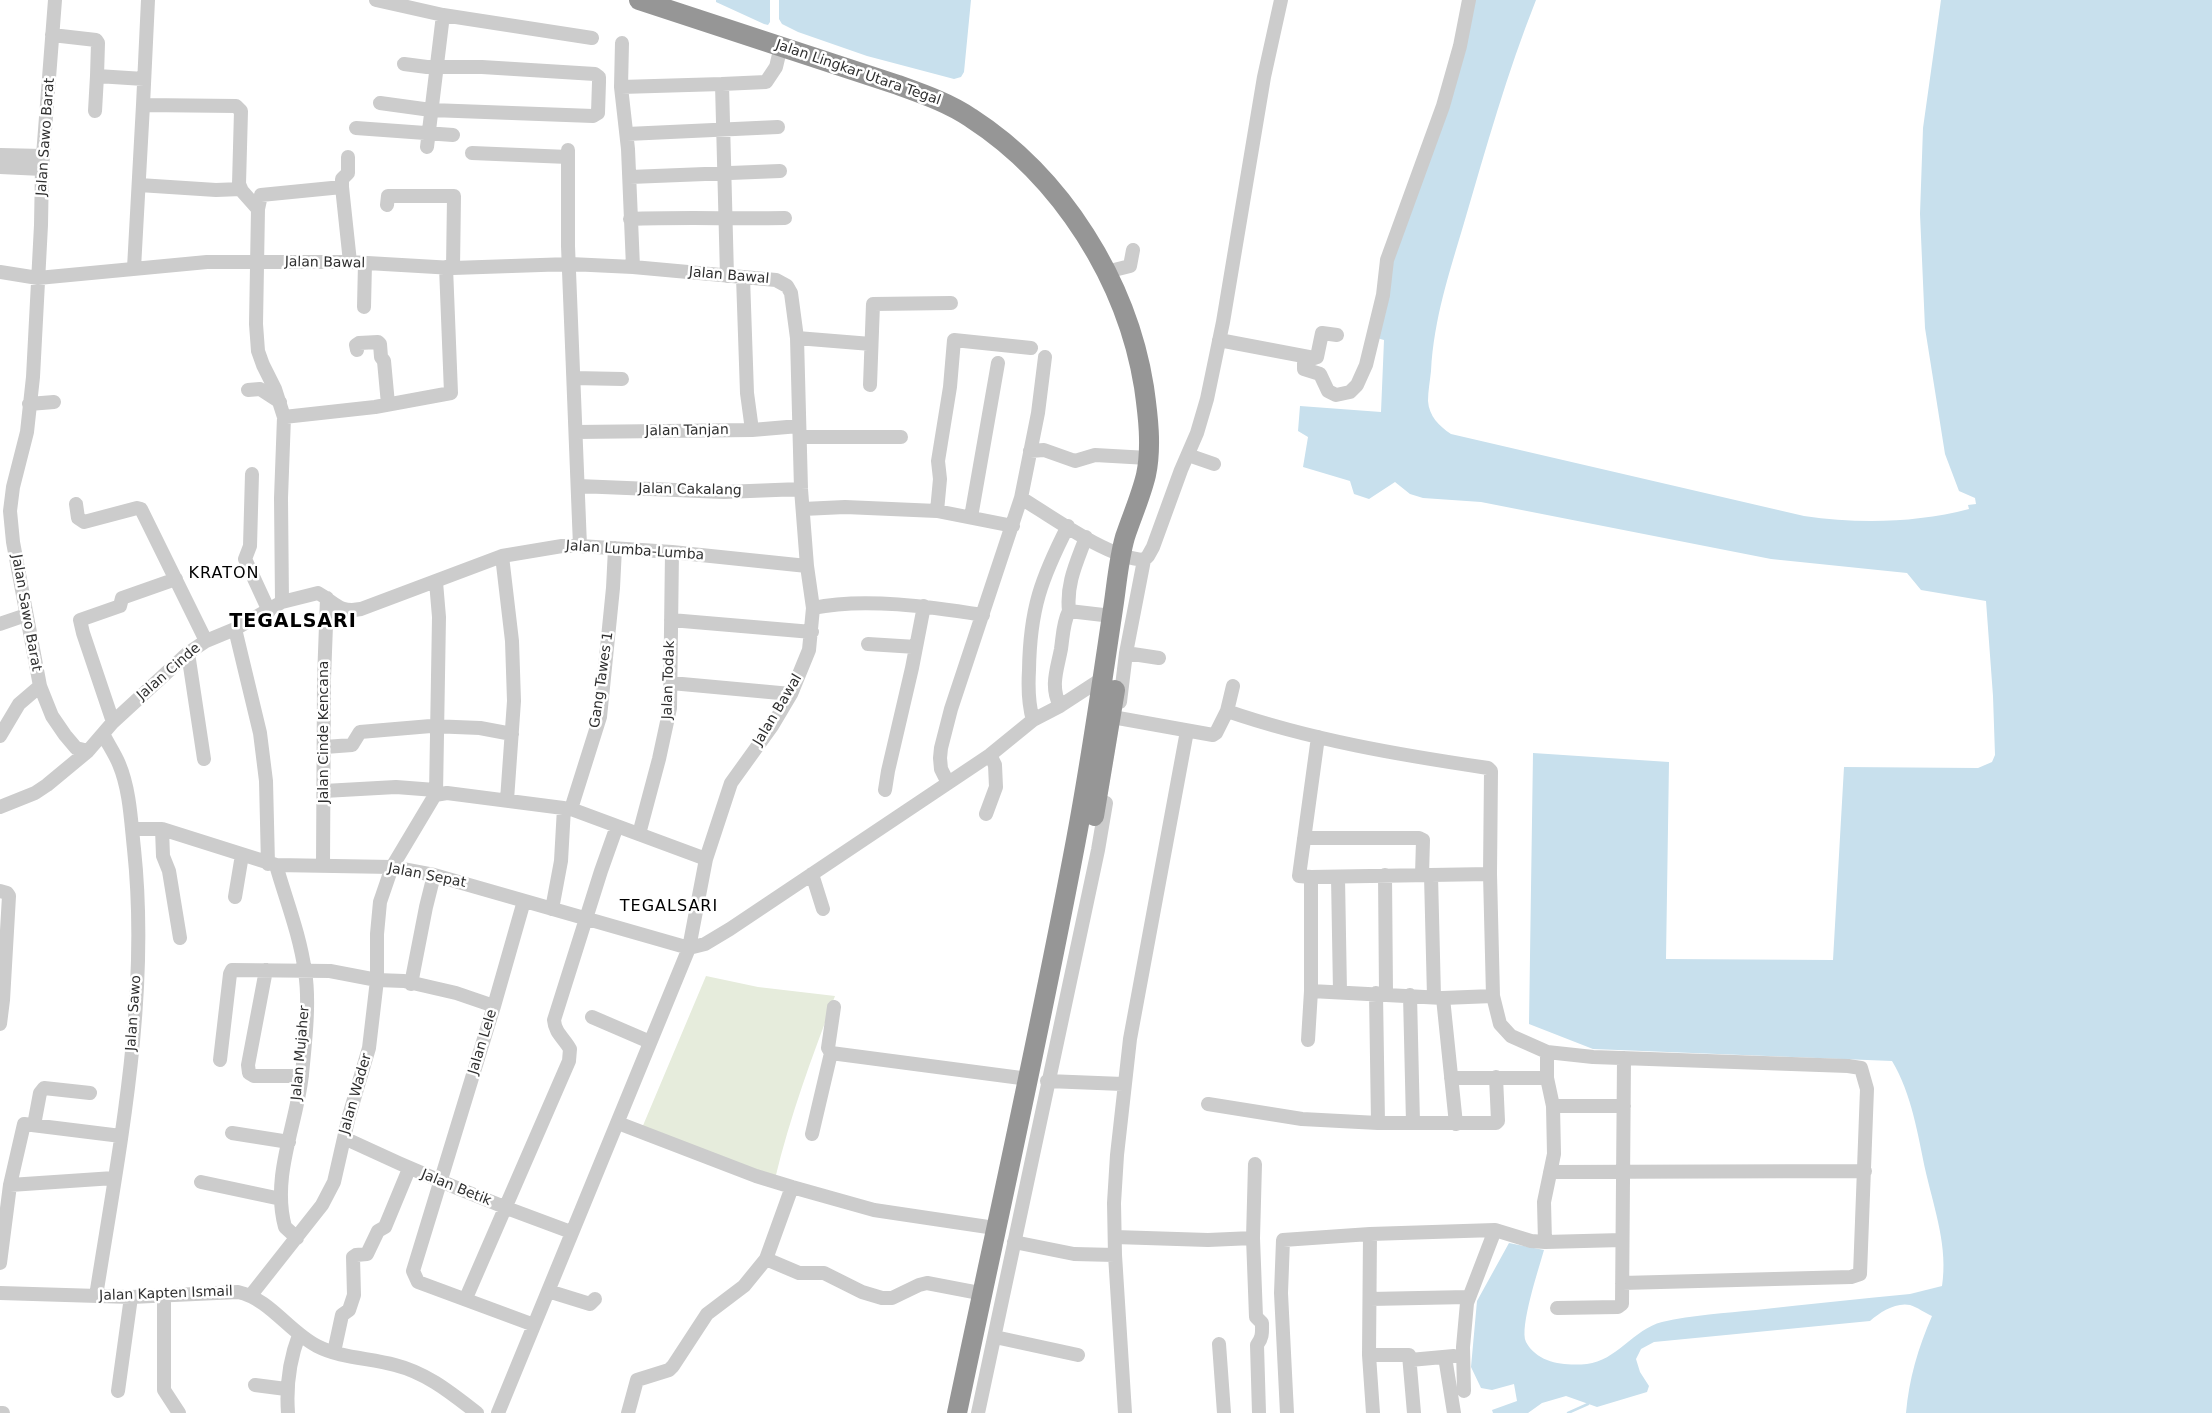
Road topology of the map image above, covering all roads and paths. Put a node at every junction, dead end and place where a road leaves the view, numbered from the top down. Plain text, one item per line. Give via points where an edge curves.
1 (55, 0) edge
2 (148, 0) edge
3 (376, 0) edge
4 (639, 0) edge
5 (1281, 0) edge
6 (1469, 0) edge
7 (443, 15) junction
8 (52, 35) junction
9 (592, 38) dead end
10 (622, 43) dead end
11 (781, 46) junction
12 (404, 64) dead end
13 (436, 67) junction
14 (97, 76) junction
15 (144, 79) junction
16 (722, 84) junction
17 (621, 87) junction
18 (380, 103) dead end
19 (143, 106) junction
20 (431, 110) junction
21 (95, 111) dead end
22 (778, 127) dead end
23 (356, 128) dead end
24 (724, 130) junction
25 (626, 134) junction
26 (453, 135) dead end
27 (428, 141) junction
28 (472, 153) dead end
29 (0, 155) edge
30 (348, 157) dead end
31 (43, 162) junction
32 (0, 167) edge
33 (780, 171) dead end
34 (724, 172) junction
35 (630, 178) junction
36 (140, 185) junction
37 (342, 187) junction
38 (240, 189) junction
39 (387, 205) dead end
40 (258, 208) junction
41 (784, 218) dead end
42 (630, 219) junction
43 (725, 219) junction
44 (1132, 250) dead end
45 (569, 256) junction
46 (353, 257) junction
47 (451, 261) junction
48 (262, 262) junction
49 (135, 263) junction
50 (633, 266) junction
51 (727, 267) junction
52 (1103, 267) junction
53 (0, 272) edge
54 (38, 277) junction
55 (743, 277) junction
56 (951, 303) dead end
57 (364, 307) dead end
58 (1337, 334) dead end
59 (798, 338) junction
60 (1219, 340) junction
61 (871, 344) junction
62 (1031, 348) dead end
63 (357, 350) dead end
64 (1046, 357) dead end
65 (1304, 357) junction
66 (998, 363) dead end
67 (574, 378) junction
68 (622, 380) dead end
69 (870, 385) dead end
70 (248, 390) dead end
71 (277, 401) junction
72 (54, 402) dead end
73 (29, 404) junction
74 (388, 404) junction
75 (284, 417) junction
76 (752, 430) junction
77 (576, 432) junction
78 (799, 432) junction
79 (901, 437) dead end
80 (1030, 451) junction
81 (1188, 456) junction
82 (1148, 458) junction
83 (1214, 464) dead end
84 (252, 474) dead end
85 (578, 486) junction
86 (801, 489) junction
87 (1021, 498) junction
88 (76, 504) dead end
89 (803, 509) junction
90 (937, 511) junction
91 (971, 517) junction
92 (1013, 526) junction
93 (1068, 526) junction
94 (5, 530) edge
95 (1086, 537) junction
96 (580, 546) junction
97 (615, 548) junction
98 (672, 552) junction
99 (502, 556) junction
100 (1133, 558) junction
101 (807, 566) junction
102 (176, 579) junction
103 (436, 582) junction
104 (327, 598) junction
105 (282, 602) junction
106 (924, 606) junction
107 (813, 608) junction
108 (269, 611) junction
109 (1069, 611) junction
110 (26, 615) junction
111 (983, 615) junction
112 (1112, 616) junction
113 (671, 620) junction
114 (0, 624) edge
115 (235, 629) junction
116 (812, 632) junction
117 (206, 641) junction
118 (868, 644) dead end
119 (916, 647) junction
120 (188, 653) junction
121 (1126, 653) junction
122 (1159, 658) dead end
123 (1100, 679) junction
124 (671, 683) junction
125 (40, 686) junction
126 (1232, 686) dead end
127 (791, 694) junction
128 (1060, 706) junction
129 (1227, 711) junction
130 (1118, 718) junction
131 (1033, 720) junction
132 (113, 722) junction
133 (437, 727) junction
134 (1187, 731) junction
135 (103, 734) junction
136 (512, 734) junction
137 (0, 736) edge
138 (1318, 737) junction
139 (325, 747) junction
140 (88, 751) junction
141 (990, 755) junction
142 (204, 759) dead end
143 (948, 783) junction
144 (885, 790) dead end
145 (324, 791) junction
146 (436, 792) junction
147 (507, 800) junction
148 (0, 807) edge
149 (568, 808) junction
150 (986, 814) dead end
151 (617, 826) junction
152 (132, 829) junction
153 (162, 829) junction
154 (639, 834) junction
155 (1304, 838) junction
156 (242, 856) junction
157 (706, 860) junction
158 (272, 865) junction
159 (323, 866) junction
160 (392, 868) junction
161 (812, 874) junction
162 (1490, 874) junction
163 (434, 875) junction
164 (1385, 875) junction
165 (1426, 875) junction
166 (1338, 877) junction
167 (1307, 880) junction
168 (0, 891) edge
169 (235, 897) dead end
170 (524, 901) junction
171 (552, 909) junction
172 (823, 909) dead end
173 (586, 919) junction
174 (180, 938) dead end
175 (3, 941) edge
176 (689, 948) junction
177 (266, 970) junction
178 (305, 970) junction
179 (377, 980) junction
180 (411, 984) junction
181 (1311, 990) junction
182 (1340, 992) junction
183 (1381, 993) junction
184 (1410, 995) junction
185 (1493, 996) junction
186 (1439, 998) junction
187 (494, 1006) junction
188 (834, 1007) dead end
189 (592, 1017) dead end
190 (0, 1019) edge
191 (1308, 1040) dead end
192 (650, 1042) junction
193 (1547, 1052) junction
194 (831, 1053) junction
195 (1624, 1058) junction
196 (220, 1060) dead end
197 (302, 1076) junction
198 (1496, 1077) junction
199 (1021, 1078) junction
200 (1451, 1078) junction
201 (1547, 1078) junction
202 (1047, 1081) junction
203 (1123, 1084) junction
204 (90, 1093) dead end
205 (1208, 1104) dead end
206 (1553, 1106) junction
207 (1624, 1106) junction
208 (618, 1123) junction
209 (1378, 1123) junction
210 (1413, 1124) junction
211 (1456, 1124) junction
212 (34, 1125) junction
213 (232, 1133) dead end
214 (812, 1134) dead end
215 (121, 1136) junction
216 (344, 1138) junction
217 (289, 1142) junction
218 (1255, 1164) dead end
219 (409, 1169) junction
220 (1865, 1171) junction
221 (1550, 1172) junction
222 (1624, 1173) junction
223 (114, 1178) junction
224 (202, 1182) dead end
225 (440, 1182) junction
226 (10, 1185) junction
227 (792, 1187) junction
228 (281, 1199) junction
229 (506, 1209) junction
230 (988, 1227) junction
231 (1495, 1230) junction
232 (571, 1232) junction
233 (1370, 1234) junction
234 (1115, 1237) junction
235 (297, 1238) junction
236 (1253, 1238) junction
237 (1622, 1240) junction
238 (1014, 1242) junction
239 (1545, 1242) junction
240 (1115, 1255) junction
241 (766, 1259) junction
242 (0, 1263) edge
243 (1622, 1283) junction
244 (548, 1290) junction
245 (974, 1292) junction
246 (0, 1294) edge
247 (251, 1295) junction
248 (96, 1296) junction
249 (164, 1296) junction
250 (131, 1297) junction
251 (1468, 1297) junction
252 (466, 1298) junction
253 (595, 1299) dead end
254 (1370, 1299) junction
255 (1557, 1308) dead end
256 (534, 1325) junction
257 (299, 1335) junction
258 (995, 1337) junction
259 (1219, 1344) dead end
260 (334, 1352) junction
261 (1078, 1355) dead end
262 (1369, 1355) junction
263 (1463, 1355) junction
264 (1445, 1357) junction
265 (1410, 1360) junction
266 (255, 1385) dead end
267 (1450, 1386) junction
268 (286, 1389) junction
269 (118, 1391) dead end
270 (179, 1413) edge
271 (288, 1413) edge
272 (477, 1413) edge
273 (498, 1413) edge
274 (628, 1413) edge
275 (951, 1413) edge
276 (956, 1413) edge
277 (969, 1413) edge
278 (978, 1413) edge
279 (1125, 1413) edge
280 (1224, 1413) edge
281 (1260, 1413) edge
282 (1287, 1413) edge
283 (1373, 1413) edge
284 (1414, 1413) edge
285 (1454, 1413) edge

1 - 8 street, Jalan Sawo Barat
2 - 15 street
3 - 7 street
4 - 11 highway, Jalan Lingkar Utara Tegal
5 - 60 street via 1264,76
6 - 65 street via 1444,106 1387,260 1383,295 1363,374 1350,392 1336,395 1328,391 1320,374 1304,369
7 - 9 street
7 - 13 street
8 - 14 street via 96,40
8 - 31 street, Jalan Sawo Barat
10 - 17 street
11 - 16 street via 776,67 766,82
11 - 52 highway, Jalan Lingkar Utara Tegal via 928,96 970,117 1023,160 1056,197 1090,241
12 - 13 street
13 - 20 street
13 - 20 street via 595,74 600,82 599,110 593,116
14 - 15 street
14 - 21 street
15 - 19 street
16 - 17 street
16 - 24 street
17 - 25 street
18 - 20 street
19 - 36 street
19 - 38 street via 239,108
20 - 27 street
22 - 24 street
23 - 27 street
24 - 25 street
24 - 34 street
25 - 35 street
26 - 27 street
28 - 45 street via 568,154
29 - 31 street
30 - 37 street via 348,173 342,179
31 - 32 street
31 - 54 street, Jalan Sawo Barat
33 - 34 street
34 - 35 street
34 - 43 street
35 - 42 street
36 - 38 street
36 - 49 street
37 - 40 street via 261,195
37 - 46 street
38 - 40 street
39 - 47 street via 388,196 454,196
40 - 48 street
41 - 43 street
42 - 43 street via 694,216
42 - 50 street
43 - 51 street
44 - 52 street via 1130,266
45 - 47 street, Jalan Bawal
45 - 50 street, Jalan Bawal
45 - 67 street
46 - 47 street, Jalan Bawal
46 - 48 street, Jalan Bawal
46 - 57 street
47 - 74 street via 451,394
48 - 49 street, Jalan Bawal
48 - 71 street via 256,324 258,351
49 - 54 street, Jalan Bawal
50 - 51 street, Jalan Bawal
51 - 55 street, Jalan Bawal
52 - 82 highway, Jalan Lingkar Utara Tegal via 1123,308 1134,345 1143,386
53 - 54 street, Jalan Bawal
54 - 73 street, Jalan Sawo Barat
55 - 59 street, Jalan Bawal via 776,280 787,286 793,300
55 - 76 street via 747,393
56 - 61 street via 873,304
58 - 65 street via 1322,333 1316,358
59 - 61 street
59 - 78 street, Jalan Bawal
60 - 65 street
60 - 81 street via 1205,410
61 - 69 street
62 - 90 street via 954,340 938,461
63 - 74 street via 359,343 380,344
64 - 80 street
66 - 91 street
67 - 68 street
67 - 77 street
70 - 71 street via 260,389
71 - 75 street
72 - 73 street
73 - 94 street, Jalan Sawo Barat via 27,432 12,487
74 - 75 street
75 - 105 street
76 - 77 street, Jalan Tanjan
76 - 78 street, Jalan Tanjan
77 - 85 street
78 - 79 street, Jalan Tanjan
78 - 86 street, Jalan Bawal
80 - 82 street via 1044,450 1076,462 1095,455
80 - 87 street
81 - 83 street
81 - 100 street via 1148,556
82 - 100 highway, Jalan Lingkar Utara Tegal via 1139,496
84 - 108 street via 250,546 245,559
85 - 86 street, Jalan Cakalang via 724,492
85 - 96 street
86 - 89 street, Jalan Bawal
87 - 92 street
87 - 93 street
88 - 102 street via 78,518 84,522 141,509
89 - 90 street via 845,507
89 - 101 street, Jalan Bawal
90 - 91 street
91 - 92 street
92 - 111 street
93 - 95 street
93 - 131 street via 1047,568 1034,606 1028,690
94 - 110 street, Jalan Sawo Barat
95 - 100 street
95 - 109 street via 1071,574
96 - 97 street, Jalan Lumba-Lumba
96 - 99 street, Jalan Lumba-Lumba via 542,548
97 - 98 street, Jalan Lumba-Lumba
97 - 149 street, Gang Tawes 1 via 600,717
98 - 101 street, Jalan Lumba-Lumba
98 - 113 street, Jalan Todak
99 - 103 street, Jalan Lumba-Lumba
99 - 136 street via 512,640
100 - 112 highway
100 - 121 street
100 - 277 highway via 1091,833
101 - 107 street, Jalan Bawal
102 - 117 street
102 - 132 street via 122,598 120,606 80,620
103 - 104 street, Jalan Lumba-Lumba via 361,610 340,609
103 - 133 street via 439,617
104 - 105 street, Jalan Cinde via 318,593
104 - 139 street, Jalan Cinde Kencana
105 - 108 street, Jalan Cinde
106 - 107 street via 856,604
106 - 111 street
106 - 119 street
107 - 116 street, Jalan Bawal
108 - 115 street, Jalan Cinde
109 - 112 street
109 - 128 street via 1063,626 1054,678 1054,691
110 - 114 street
110 - 125 street, Jalan Sawo Barat
111 - 143 street via 941,748 941,768
112 - 123 highway
113 - 116 street
113 - 124 street, Jalan Todak
115 - 117 street, Jalan Cinde
115 - 158 street, Jalan Mujaher via 260,733
116 - 127 street, Jalan Bawal via 804,666
117 - 120 street, Jalan Cinde
118 - 119 street
119 - 144 street
120 - 132 street, Jalan Cinde
120 - 142 street
121 - 122 street
121 - 130 street
123 - 128 street
123 - 199 street
123 - 276 highway via 1077,837
124 - 127 street
124 - 154 street, Jalan Todak via 667,725
125 - 137 street via 19,704
125 - 140 street, Jalan Sawo Barat via 52,716 65,735 76,748
126 - 129 street
127 - 157 street, Jalan Bawal via 731,783
128 - 131 street
129 - 134 street via 1216,734
129 - 138 street
130 - 134 street
130 - 202 street via 1098,850
131 - 141 street
132 - 135 street, Jalan Cinde
133 - 136 street via 480,728
133 - 139 street via 360,732 352,745
133 - 146 street
134 - 203 street
135 - 140 street, Jalan Cinde
135 - 152 street, Jalan Sawo via 124,779
136 - 147 street
138 - 155 street
138 - 162 street via 1488,768 1492,778
139 - 145 street, Jalan Cinde Kencana
140 - 148 street, Jalan Cinde via 35,793
141 - 143 street
141 - 150 street via 995,765 996,787
143 - 161 street
145 - 146 street via 396,786
145 - 159 street, Jalan Cinde Kencana
146 - 147 street
146 - 160 street, Jalan Wader
147 - 149 street
149 - 151 street
149 - 171 street, Gang Tawes 1
151 - 154 street
151 - 173 street
152 - 153 street, Jalan Sepat
152 - 215 street, Jalan Sawo via 140,917 133,1044
153 - 156 street, Jalan Sepat
153 - 174 street via 163,856 169,872
154 - 157 street
155 - 165 street via 1419,838 1422,840
155 - 167 street
156 - 158 street, Jalan Sepat
156 - 169 street
157 - 176 street, Jalan Bawal
158 - 159 street, Jalan Sepat
158 - 178 street, Jalan Mujaher
159 - 160 street, Jalan Sepat
160 - 163 street, Jalan Sepat
160 - 179 street, Jalan Wader via 380,902
161 - 172 street
161 - 176 street via 706,944
162 - 165 street
162 - 185 street
163 - 170 street, Jalan Sepat
163 - 180 street
164 - 165 street
164 - 166 street
164 - 183 street
165 - 186 street
166 - 167 street
166 - 182 street
167 - 181 street
168 - 175 street via 9,896
170 - 171 street, Jalan Sepat
170 - 187 street, Jalan Lele
171 - 173 street, Jalan Sepat
173 - 176 street, Jalan Sepat
173 - 229 street via 554,1020 559,1036 570,1048 570,1056
175 - 190 street
176 - 192 street, Jalan Bawal
177 - 178 street
177 - 196 street via 230,971
177 - 197 street via 249,1073 254,1076
178 - 179 street
178 - 197 street, Jalan Mujaher
179 - 180 street
179 - 216 street, Jalan Wader via 369,1048
180 - 187 street via 456,993
181 - 182 street
181 - 191 street
182 - 183 street
183 - 184 street
183 - 209 street
184 - 186 street
184 - 210 street
185 - 186 street
185 - 193 street via 1500,1024 1505,1030
186 - 200 street
187 - 225 street, Jalan Lele
188 - 194 street via 828,1048
189 - 192 street
192 - 208 street, Jalan Bawal
193 - 195 street
193 - 201 street
194 - 199 street
194 - 214 street
195 - 207 street
195 - 220 street via 1861,1068 1867,1089
197 - 217 street, Jalan Mujaher
198 - 200 street
198 - 201 street
198 - 211 street via 1497,1123
199 - 230 street
200 - 211 street
201 - 206 street
202 - 203 street
202 - 238 street
203 - 234 street via 1116,1163
204 - 212 street via 44,1088 40,1093
205 - 209 street via 1302,1119
206 - 207 street
206 - 221 street via 1554,1154
207 - 222 street
208 - 227 street
208 - 232 street, Jalan Bawal
209 - 210 street
210 - 211 street
212 - 215 street
212 - 226 street via 24,1124 22,1127
213 - 217 street
215 - 223 street, Jalan Sawo
216 - 219 street, Jalan Betik
216 - 235 street, Jalan Wader via 334,1182
217 - 228 street, Jalan Mujaher via 281,1181
218 - 236 street
219 - 225 street, Jalan Betik
219 - 260 street via 385,1228 378,1231 368,1253 353,1257 354,1295 349,1310 342,1315
220 - 222 street
220 - 243 street via 1862,1267 1856,1277
221 - 222 street
221 - 239 street via 1544,1202
222 - 237 street
223 - 226 street
223 - 248 street, Jalan Sawo
224 - 228 street
225 - 229 street, Jalan Betik
225 - 252 street, Jalan Lele via 414,1276 418,1282
226 - 242 street
227 - 230 street via 874,1210
227 - 241 street
228 - 235 street, Jalan Mujaher via 285,1227
229 - 232 street, Jalan Betik
229 - 252 street
230 - 245 street
231 - 233 street
231 - 239 street
231 - 251 street
232 - 244 street, Jalan Bawal
233 - 254 street
233 - 282 street via 1283,1240 1281,1293
234 - 236 street
234 - 240 street
235 - 247 street, Jalan Wader
236 - 281 street via 1256,1317 1262,1323 1262,1337 1257,1345
237 - 239 street
237 - 243 street
238 - 240 street via 1074,1254
238 - 258 street
240 - 279 street
241 - 245 street via 799,1273 824,1274 882,1298 892,1298 927,1283
241 - 274 street via 744,1286 707,1314 669,1370 638,1380
243 - 255 street via 1622,1300 1618,1307
244 - 253 street via 590,1304
244 - 256 street, Jalan Bawal
245 - 275 street
246 - 248 street, Jalan Kapten Ismail
247 - 249 street, Jalan Kapten Ismail via 238,1292
247 - 257 street, Jalan Kapten Ismail
248 - 250 street, Jalan Kapten Ismail
249 - 250 street, Jalan Kapten Ismail
249 - 270 street via 164,1390
250 - 269 street
251 - 254 street
251 - 263 street
252 - 256 street, Jalan Lele
254 - 262 street
256 - 273 street, Jalan Bawal
257 - 260 street, Jalan Kapten Ismail
257 - 268 street
258 - 261 street
258 - 278 street
259 - 280 street
260 - 272 street, Jalan Kapten Ismail via 396,1365 425,1376
262 - 265 street via 1408,1354
262 - 283 street
263 - 264 street
263 - 267 street via 1464,1386
264 - 265 street
264 - 267 street
265 - 284 street
266 - 268 street
267 - 285 street
268 - 271 street

